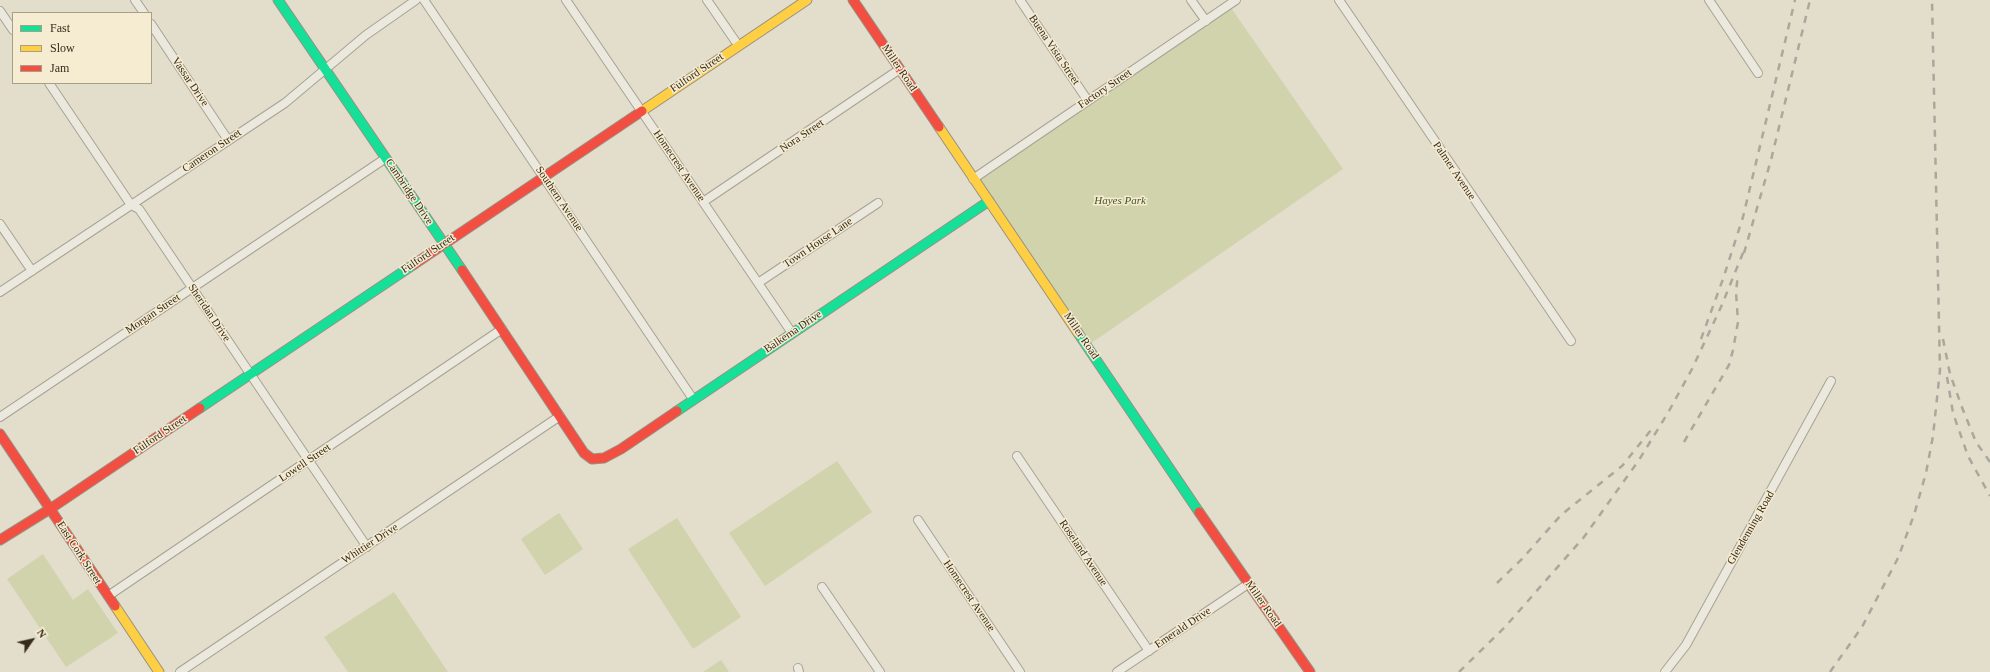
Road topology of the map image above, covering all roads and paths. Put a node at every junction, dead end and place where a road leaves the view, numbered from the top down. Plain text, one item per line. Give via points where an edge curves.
1 (135, 0) edge
2 (278, 0) edge
3 (416, 0) edge
4 (424, 0) edge
5 (566, 0) edge
6 (708, 0) edge
7 (807, 0) edge
8 (853, 0) edge
9 (1020, 0) edge
10 (1191, 0) edge
11 (1236, 0) edge
12 (1339, 0) edge
13 (1709, 0) edge
14 (0, 11) edge
15 (143, 12) edge
16 (1206, 21) junction
17 (152, 26) edge
18 (12, 29) edge
19 (738, 45) junction
20 (325, 68) junction
21 (900, 69) junction
22 (1758, 73) dead end
23 (50, 84) edge
24 (1088, 101) junction
25 (641, 111) junction
26 (228, 140) junction
27 (386, 158) junction
28 (545, 176) junction
29 (973, 179) junction
30 (704, 202) junction
31 (988, 202) junction
32 (878, 203) dead end
33 (131, 205) junction
34 (0, 224) edge
35 (445, 244) junction
36 (32, 271) junction
37 (758, 283) junction
38 (192, 288) junction
39 (0, 292) edge
40 (502, 329) junction
41 (792, 333) junction
42 (1571, 341) dead end
43 (250, 374) junction
44 (1831, 381) dead end
45 (693, 399) junction
46 (560, 416) junction
47 (0, 417) edge
48 (0, 434) edge
49 (1017, 456) dead end
50 (309, 460) junction
51 (597, 460) joint
52 (50, 509) junction
53 (918, 520) dead end
54 (0, 540) edge
55 (367, 547) junction
56 (1248, 584) junction
57 (822, 587) dead end
58 (108, 596) junction
59 (1149, 651) junction
60 (159, 672) edge
61 (180, 672) edge
62 (880, 672) edge
63 (1020, 672) edge
64 (1117, 672) edge
65 (1310, 672) edge
66 (1666, 672) edge

1 - 15 street
2 - 20 street, Cambridge Drive
3 - 20 street, Cameron Street
4 - 28 street, Southern Avenue
5 - 25 street, Homecrest Avenue
6 - 19 street
7 - 19 street, Fulford Street
8 - 21 street, Miller Road
9 - 24 street, Buena Vista Street
10 - 16 street
11 - 16 street, Factory Street
12 - 42 street, Palmer Avenue
13 - 22 street
14 - 18 street
16 - 24 street, Factory Street
17 - 26 street, Vassar Drive
19 - 25 street, Fulford Street
20 - 26 street, Cameron Street via 285,103
20 - 27 street, Cambridge Drive
21 - 29 street, Miller Road
21 - 30 street, Nora Street
23 - 33 street, Sheridan Drive
24 - 29 street, Factory Street
25 - 28 street, Fulford Street
25 - 30 street, Homecrest Avenue
26 - 33 street, Cameron Street
27 - 35 street, Cambridge Drive
27 - 38 street, Morgan Street
28 - 35 street, Fulford Street
28 - 45 street, Southern Avenue
29 - 31 street, Miller Road
30 - 37 street, Homecrest Avenue
31 - 41 street, Balkema Drive
31 - 56 street, Miller Road
32 - 37 street, Town House Lane
33 - 36 street, Cameron Street
33 - 38 street, Sheridan Drive via 139,209
34 - 36 street
35 - 40 street, Cambridge Drive
35 - 43 street, Fulford Street
36 - 39 street, Cameron Street
37 - 41 street, Homecrest Avenue
38 - 43 street, Sheridan Drive
38 - 47 street, Morgan Street
40 - 46 street, Cambridge Drive
40 - 50 street, Lowell Street
41 - 45 street, Balkema Drive
43 - 50 street, Sheridan Drive
43 - 52 street, Fulford Street
44 - 66 street, Glendenning Road via 1686,645
45 - 51 street, Balkema Drive via 621,449
46 - 51 street, Cambridge Drive via 584,453
46 - 55 street, Whittier Drive
48 - 52 street, East Cork Street
49 - 59 street, Roseland Avenue
50 - 55 street, Sheridan Drive
50 - 58 street, Lowell Street
52 - 54 street, Fulford Street
52 - 58 street, East Cork Street
53 - 63 street, Homecrest Avenue
55 - 61 street, Whittier Drive
56 - 59 street, Emerald Drive
56 - 65 street, Miller Road
57 - 62 street
58 - 60 street, East Cork Street
59 - 64 street, Emerald Drive

